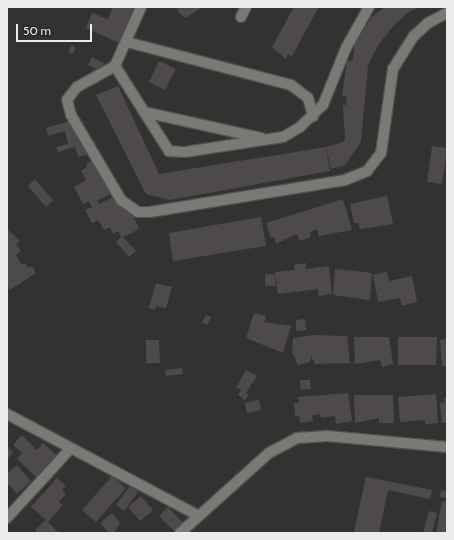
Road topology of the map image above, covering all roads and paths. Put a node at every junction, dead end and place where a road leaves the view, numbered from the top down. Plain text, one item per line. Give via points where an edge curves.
1 (141, 7) edge
2 (246, 7) edge
3 (369, 7) edge
4 (447, 13) edge
5 (240, 17) dead end
6 (127, 42) junction
7 (115, 66) junction
8 (144, 112) junction
9 (313, 116) junction
10 (268, 139) junction
11 (7, 414) edge
12 (447, 447) edge
13 (70, 449) junction
14 (197, 515) junction
15 (7, 518) edge
16 (180, 533) edge

1 - 6 street
2 - 5 street
3 - 9 street via 346,48 330,92
4 - 7 street via 428,23 414,36 393,69 381,153 368,171 345,180 150,212 138,212 121,200 68,108 69,94
6 - 7 street
6 - 9 street via 291,86 308,98
7 - 8 street
8 - 10 street
8 - 10 street via 169,151 177,153
9 - 10 street via 294,132
11 - 13 street
12 - 14 street via 327,436 297,438 269,453
13 - 14 street
13 - 15 street
14 - 16 street

